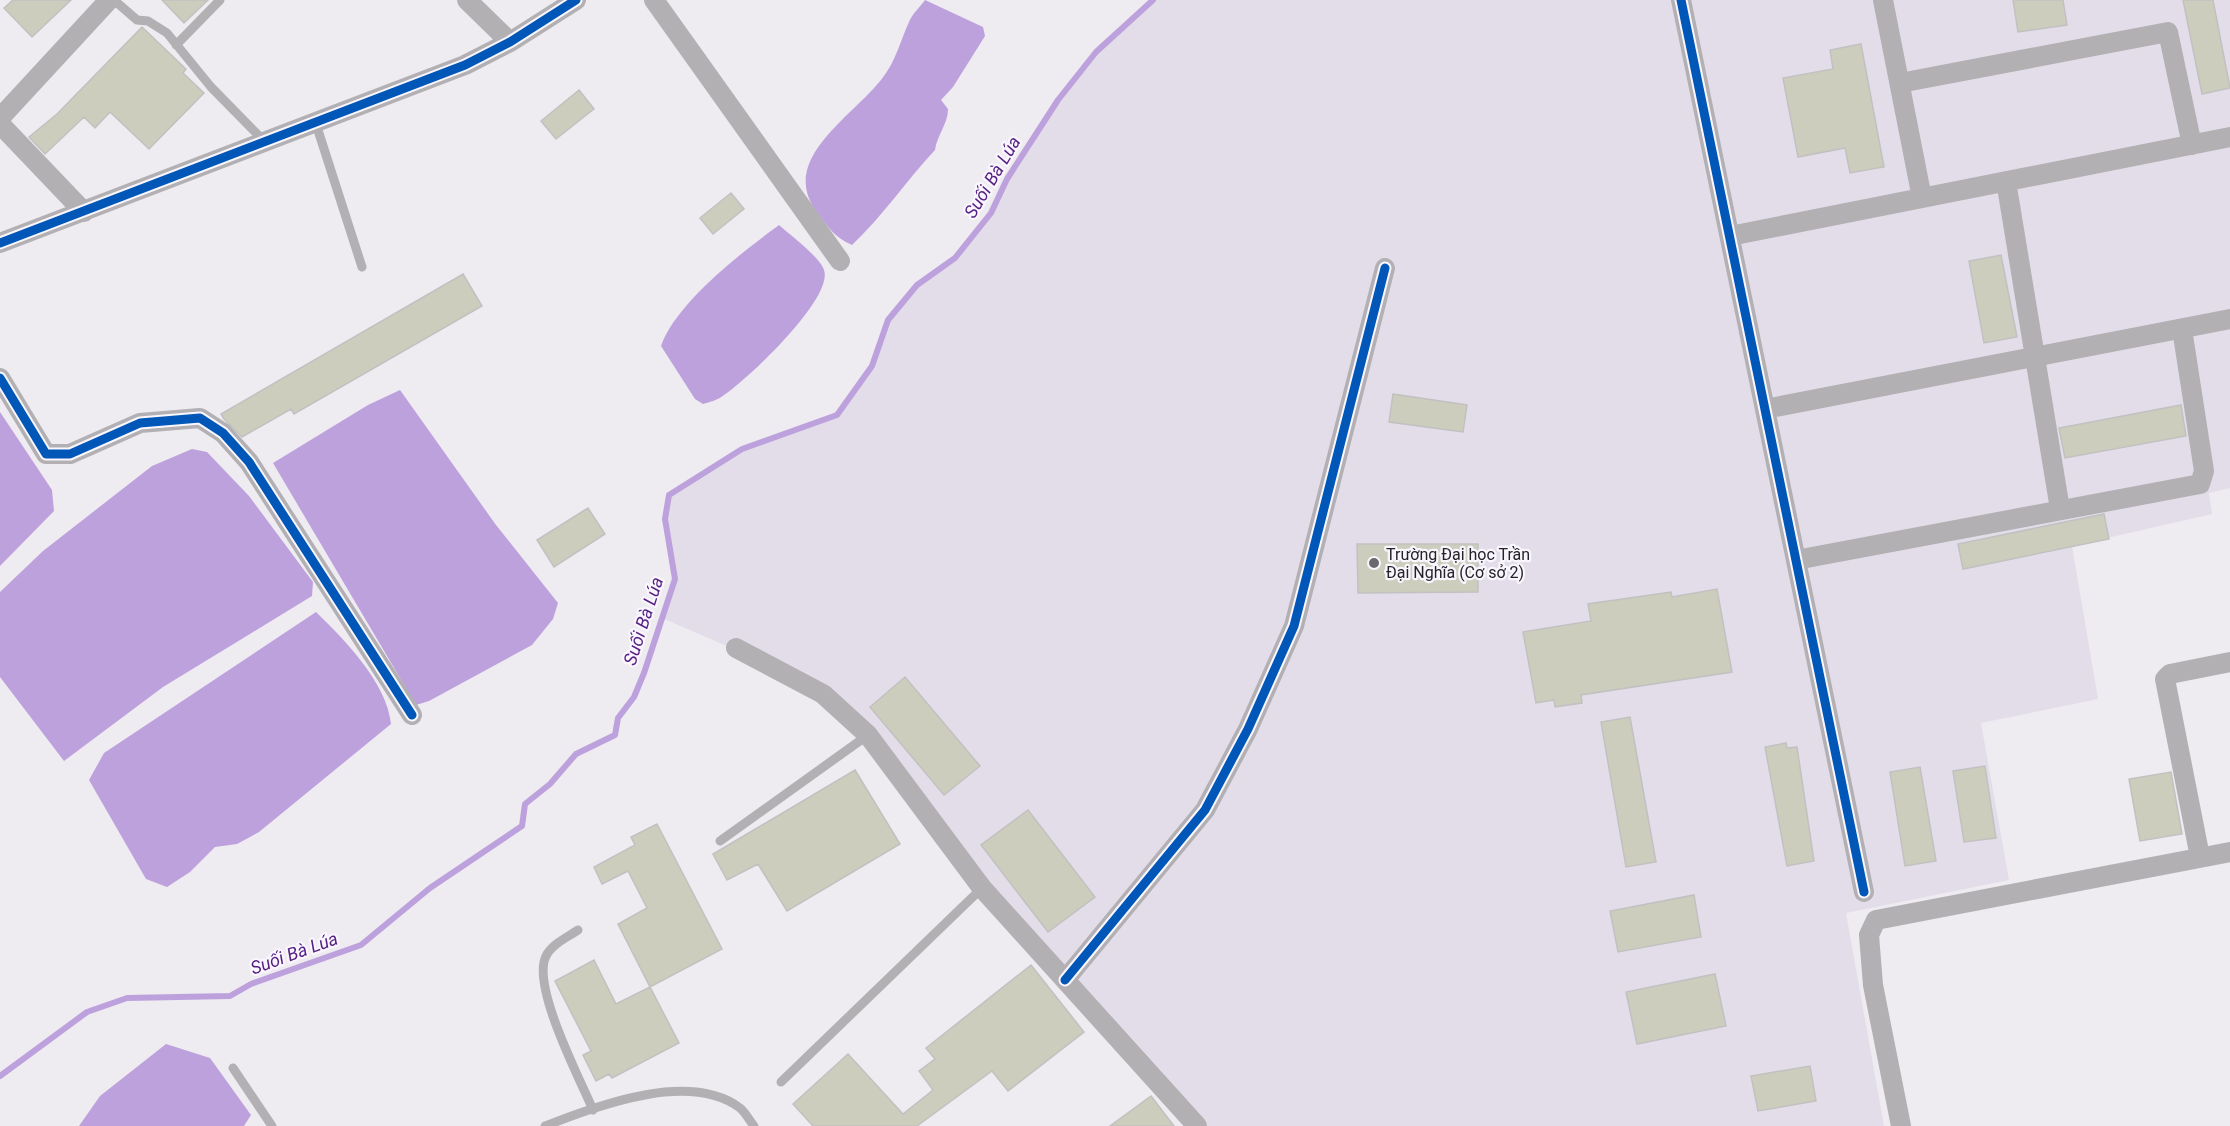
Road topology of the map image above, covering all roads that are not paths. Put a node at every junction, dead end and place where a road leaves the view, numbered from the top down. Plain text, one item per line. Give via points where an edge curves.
1 (109, 0) edge
2 (114, 0) edge
3 (220, 0) edge
4 (467, 0) edge
5 (576, 0) edge
6 (654, 0) edge
7 (1681, 0) edge
8 (1883, 0) edge
9 (510, 42) junction
10 (176, 45) junction
11 (1900, 83) junction
12 (0, 118) edge
13 (0, 124) edge
14 (316, 124) junction
15 (2230, 137) edge
16 (265, 143) junction
17 (2192, 145) junction
18 (2006, 181) junction
19 (1922, 198) junction
20 (84, 212) junction
21 (1730, 236) junction
22 (0, 243) edge
23 (840, 261) dead end
24 (362, 267) dead end
25 (1386, 268) dead end
26 (2230, 319) edge
27 (2182, 329) junction
28 (2035, 357) junction
29 (0, 378) edge
30 (1765, 409) junction
31 (2060, 509) junction
32 (1796, 560) junction
33 (736, 648) dead end
34 (2230, 662) edge
35 (412, 715) dead end
36 (868, 735) junction
37 (720, 841) dead end
38 (2230, 852) edge
39 (2200, 857) junction
40 (982, 888) junction
41 (1864, 892) dead end
42 (578, 930) dead end
43 (1065, 980) junction
44 (233, 1068) dead end
45 (781, 1082) dead end
46 (593, 1110) junction
47 (272, 1126) edge
48 (545, 1126) edge
49 (754, 1126) edge
50 (1197, 1126) edge
51 (1901, 1126) edge

1 - 12 street
2 - 10 lane via 137,20 148,21 167,33
3 - 10 lane
4 - 9 street
5 - 9 street
6 - 23 street
7 - 21 street
8 - 11 street
9 - 14 street via 465,65
10 - 16 lane
11 - 17 street via 2168,32
11 - 19 street
13 - 20 street
14 - 16 street
14 - 24 lane
15 - 17 street
16 - 20 street
17 - 18 street
18 - 19 street
18 - 28 street
19 - 21 street
20 - 22 street
21 - 30 street
25 - 43 street via 1290,636 1248,729 1205,810
26 - 27 street
27 - 28 street
27 - 31 street via 2204,471 2200,484
28 - 30 street
28 - 31 street
29 - 35 street via 46,454 70,454 140,423 200,418 223,433 249,462
30 - 32 street
31 - 32 street
32 - 41 street
33 - 36 street via 823,694
34 - 39 street via 2170,674 2165,679
36 - 37 lane
36 - 40 street
38 - 39 street
39 - 51 street via 1876,920 1869,935 1873,986
40 - 43 street
40 - 45 lane
42 - 46 lane via 550,949 542,974 559,1032
43 - 50 street
44 - 47 lane
46 - 48 lane
46 - 49 lane via 657,1092 703,1092 740,1108

